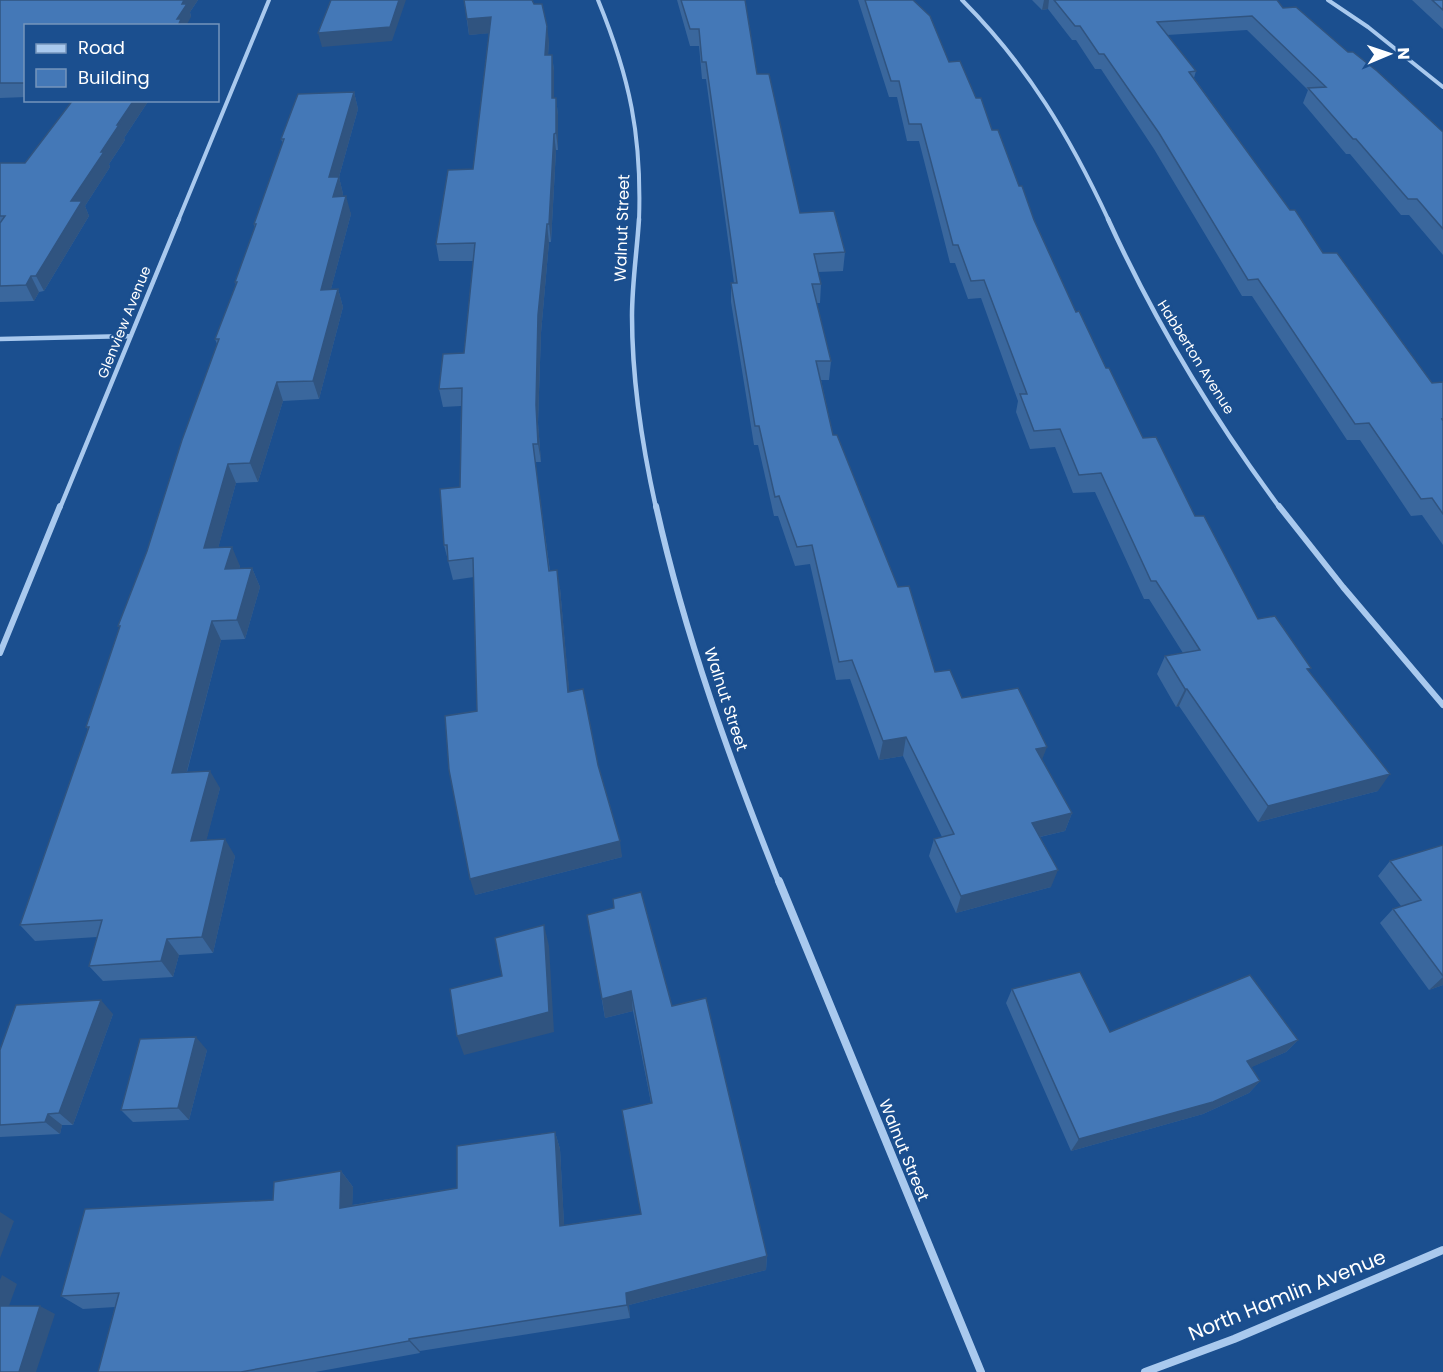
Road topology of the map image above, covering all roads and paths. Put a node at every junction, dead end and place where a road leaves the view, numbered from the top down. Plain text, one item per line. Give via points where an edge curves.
1 (269, 0) edge
2 (598, 0) edge
3 (962, 0) edge
4 (1328, 0) edge
5 (1443, 87) edge
6 (131, 336) junction
7 (0, 339) edge
8 (0, 653) edge
9 (1443, 705) edge
10 (1443, 1250) edge
11 (981, 1372) edge
12 (1145, 1372) edge

1 - 6 street, Glenview Avenue
2 - 11 street, Walnut Street via 623,64 631,98 639,175 632,324 634,378 643,448 685,618 717,723 771,861
3 - 9 street, Habberton Avenue via 1043,97 1069,139 1144,294 1246,458 1310,548
4 - 5 street
6 - 7 street
6 - 8 street, Glenview Avenue
10 - 12 street, North Hamlin Avenue via 1234,1339

